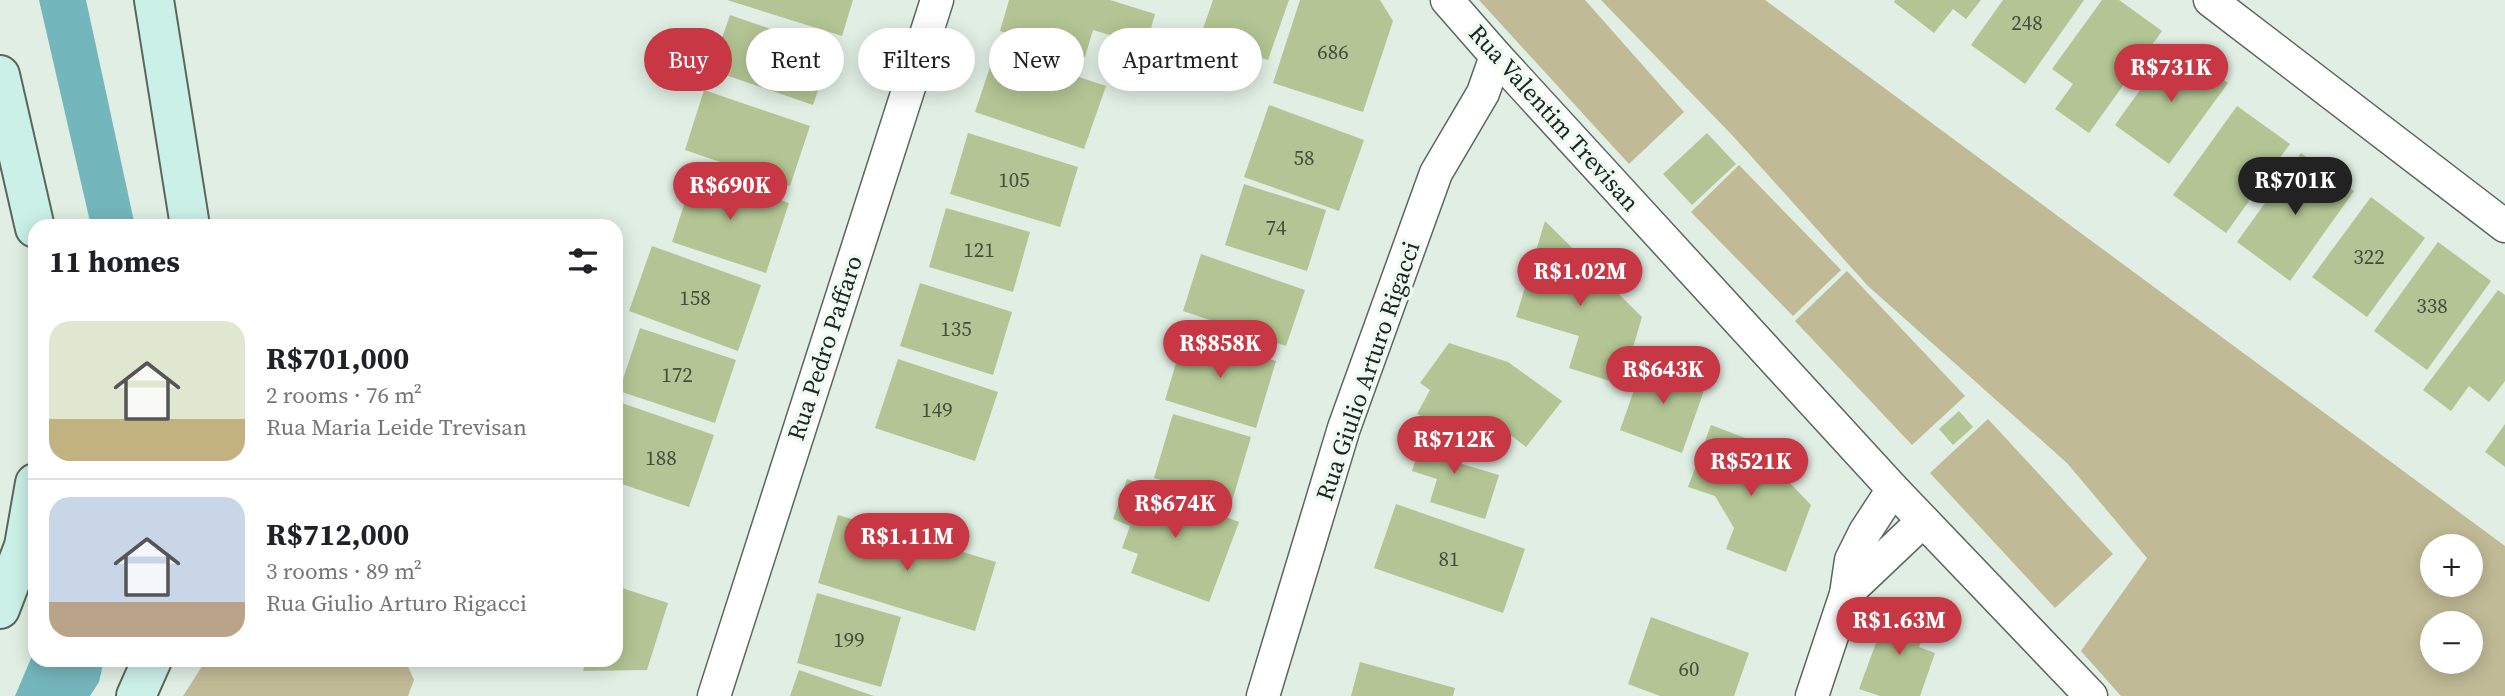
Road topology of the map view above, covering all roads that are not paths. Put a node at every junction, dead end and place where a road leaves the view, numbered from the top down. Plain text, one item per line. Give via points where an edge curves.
1 (154, 0) edge
2 (937, 0) edge
3 (1447, 0) edge
4 (2210, 0) edge
5 (1496, 57) junction
6 (0, 75) edge
7 (33, 219) edge
8 (189, 219) edge
9 (2505, 226) edge
10 (1893, 489) junction
11 (1923, 521) junction
12 (28, 523) edge
13 (1846, 594) junction
14 (0, 609) edge
15 (149, 667) edge
16 (136, 696) edge
17 (714, 696) edge
18 (1263, 696) edge
19 (1812, 696) edge
20 (2091, 696) edge

1 - 8 street
2 - 17 street, Rua Pedro Paffaro
3 - 5 street, Rua Valentim Trevisan
4 - 9 street
5 - 10 street, Rua Valentim Trevisan
5 - 18 street, Rua Giulio Arturo Rigacci via 1483,93 1436,173 1344,428
6 - 7 street
10 - 11 street, Rua Valentim Trevisan
10 - 13 street via 1851,560
11 - 13 street
11 - 20 street, Rua Valentim Trevisan
12 - 14 street
13 - 19 street
15 - 16 street

